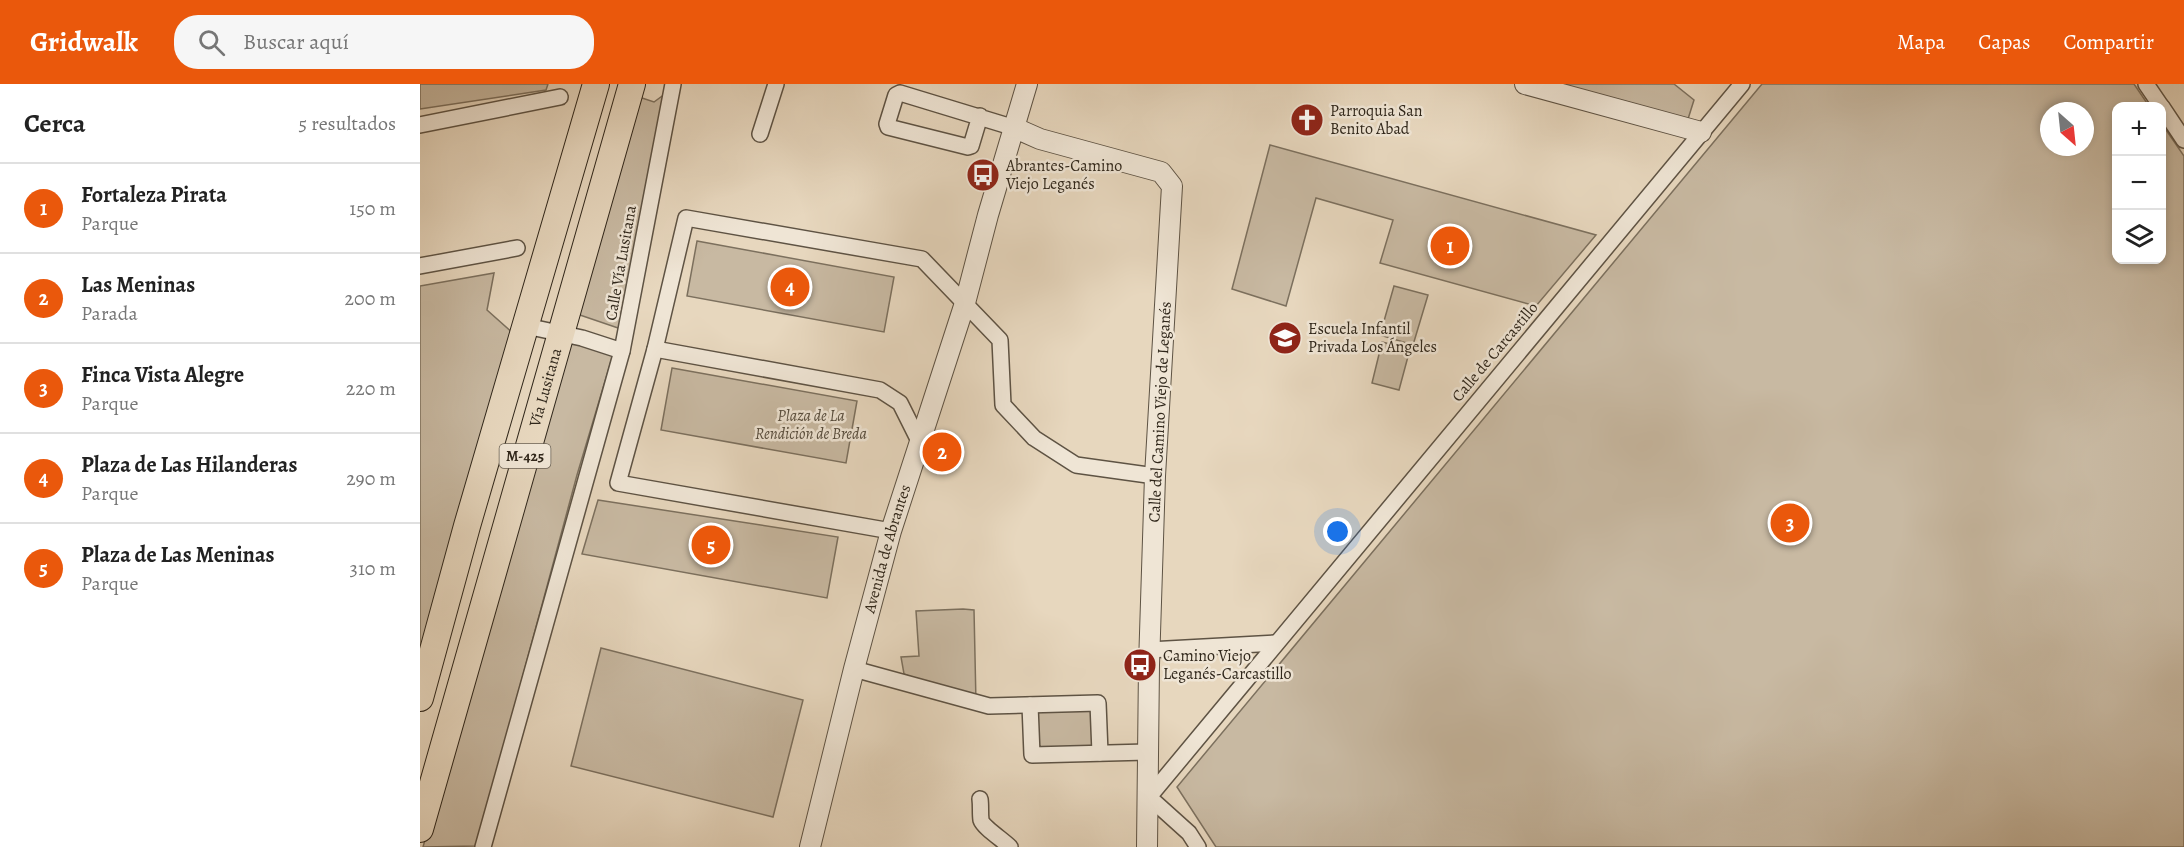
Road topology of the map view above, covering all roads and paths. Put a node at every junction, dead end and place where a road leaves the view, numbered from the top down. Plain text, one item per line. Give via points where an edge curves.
1 (596, 84) edge
2 (632, 84) edge
3 (673, 84) edge
4 (776, 84) edge
5 (1027, 84) edge
6 (1525, 84) edge
7 (1742, 84) edge
8 (2146, 84) edge
9 (560, 97) dead end
10 (2158, 102) edge
11 (2166, 113) edge
12 (980, 116) junction
13 (420, 125) edge
14 (1015, 128) junction
15 (1701, 132) junction
16 (760, 134) dead end
17 (2183, 134) edge
18 (517, 248) dead end
19 (420, 266) edge
20 (965, 303) junction
21 (526, 326) junction
22 (561, 335) junction
23 (655, 349) junction
24 (622, 351) junction
25 (919, 441) junction
26 (1155, 476) junction
27 (891, 531) junction
28 (1276, 643) junction
29 (1149, 650) junction
30 (854, 669) junction
31 (420, 698) edge
32 (1030, 705) junction
33 (1147, 752) junction
34 (1100, 753) junction
35 (1149, 796) junction
36 (980, 799) dead end
37 (420, 829) edge
38 (483, 847) edge
39 (810, 847) edge
40 (1010, 847) edge
41 (1136, 847) edge
42 (1147, 847) edge
43 (1198, 847) edge

1 - 21 main road, M-425
2 - 22 main road, Vía Lusitana / M-425
3 - 24 street, Calle Vía Lusitana
4 - 16 street
5 - 14 street, Avenida de Abrantes
6 - 15 street
7 - 15 street, Calle de Carcastillo
8 - 10 street
9 - 13 street
11 - 17 street
12 - 12 street, Calle del Camino Viejo de Leganés via 900,93 886,124 968,147
12 - 14 street, Calle del Camino Viejo de Leganés
14 - 20 street, Avenida de Abrantes
14 - 26 street, Calle del Camino Viejo de Leganés via 1040,139 1161,172 1172,186
15 - 28 street, Calle de Carcastillo
18 - 19 street
20 - 23 street via 922,259 686,218
20 - 25 street, Avenida de Abrantes
20 - 26 street via 1000,340 1003,405 1034,438 1076,465
21 - 22 street, Calle Vía Lusitana
21 - 31 main road, M-425
22 - 24 street, Calle Vía Lusitana
22 - 37 main road, Vía Lusitana / M-425
23 - 25 street via 880,390 900,403
23 - 27 street via 618,483
24 - 38 street
25 - 27 street, Avenida de Abrantes
26 - 29 street, Calle del Camino Viejo de Leganés
27 - 30 street, Avenida de Abrantes
28 - 29 street
28 - 35 street, Calle de Carcastillo
29 - 33 street, Calle del Camino Viejo de Leganés
30 - 32 street via 988,706
30 - 39 street, Avenida de Abrantes
32 - 34 street via 1032,755
32 - 34 street via 1098,703
33 - 34 street
33 - 35 street, Calle del Camino Viejo de Leganés
35 - 42 street, Calle del Camino Viejo de Leganés
35 - 43 street via 1189,833
36 - 40 street via 981,822
41 - 42 street, Calle del Camino Viejo de Leganés

